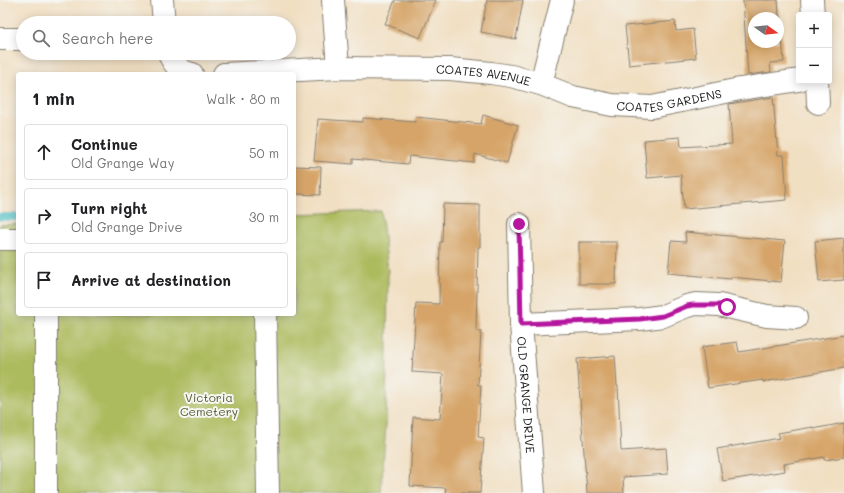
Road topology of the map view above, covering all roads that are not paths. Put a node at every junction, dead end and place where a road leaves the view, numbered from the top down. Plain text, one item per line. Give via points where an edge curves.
1 (162, 0) edge
2 (333, 0) edge
3 (562, 0) edge
4 (812, 0) edge
5 (813, 12) edge
6 (163, 16) edge
7 (0, 39) edge
8 (16, 39) edge
9 (172, 60) edge
10 (338, 68) junction
11 (187, 72) edge
12 (262, 72) edge
13 (796, 80) edge
14 (541, 84) junction
15 (817, 84) edge
16 (818, 103) dead end
17 (519, 224) dead end
18 (0, 239) edge
19 (16, 239) edge
20 (46, 316) edge
21 (265, 316) edge
22 (796, 318) dead end
23 (521, 324) junction
24 (46, 493) edge
25 (268, 493) edge
26 (534, 493) edge

1 - 6 street
2 - 10 street
3 - 14 street, COATES AVENUE
4 - 5 street
7 - 8 street
9 - 11 street via 179,69
10 - 12 street, COATES AVENUE
10 - 14 street, COATES AVENUE via 450,69 511,76
13 - 14 street, COATES GARDENS via 652,107 612,105 573,97
15 - 16 street
17 - 23 street, OLD GRANGE DRIVE
18 - 19 street
20 - 24 street
21 - 25 street
22 - 23 street via 767,316 719,305 696,304 663,316 640,319
23 - 26 street, OLD GRANGE DRIVE

